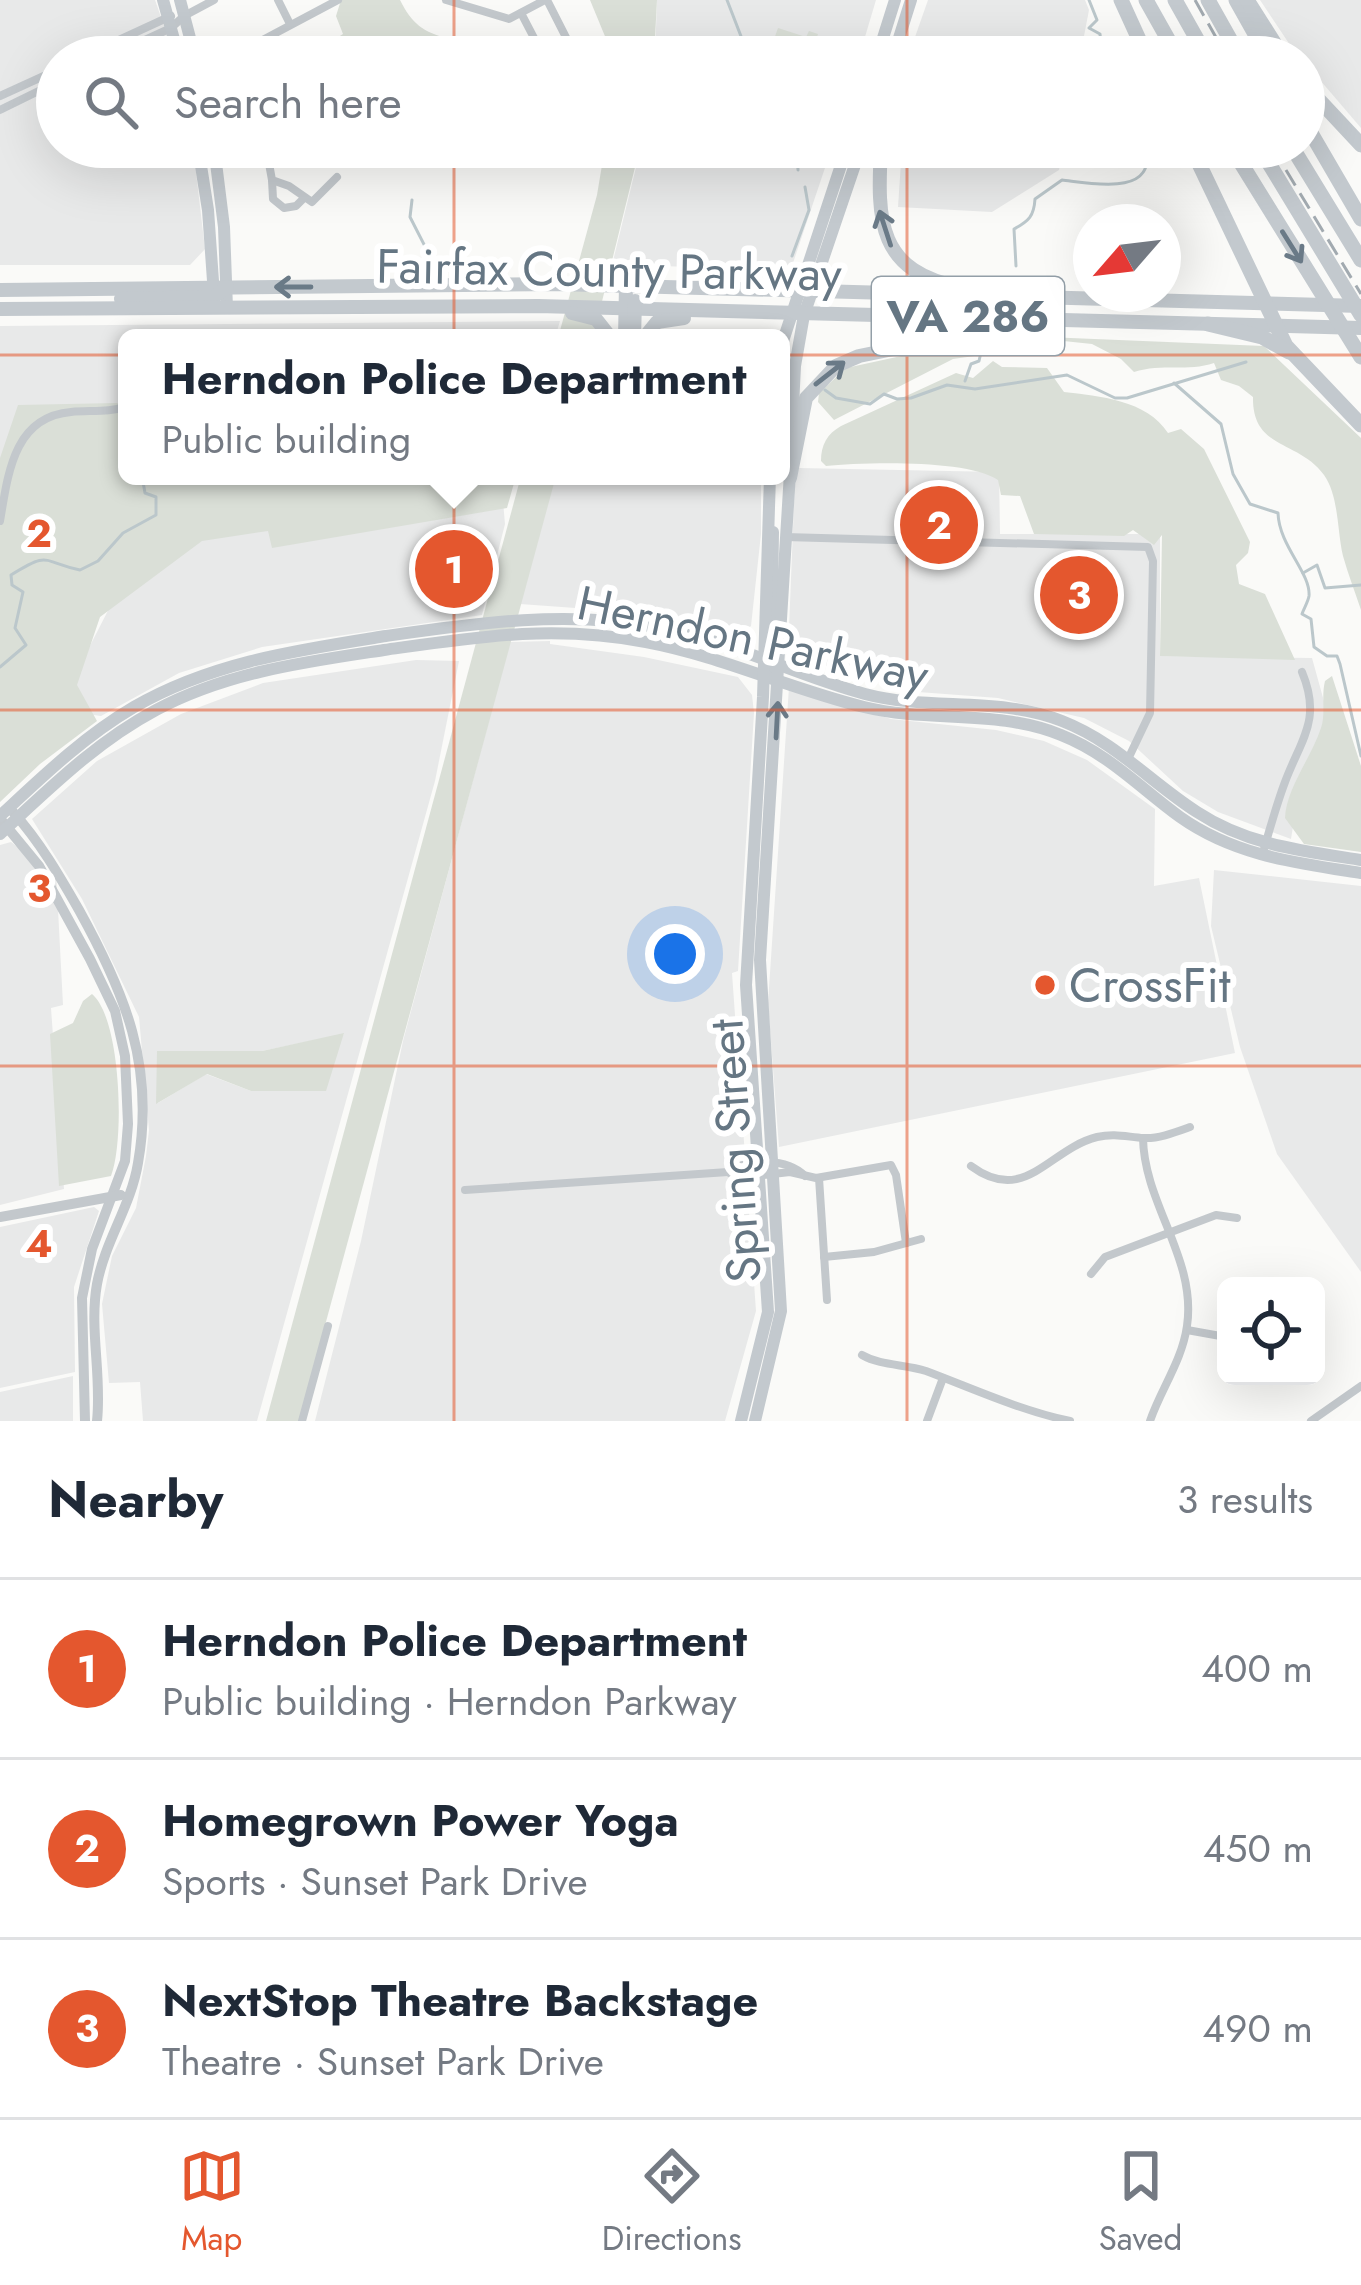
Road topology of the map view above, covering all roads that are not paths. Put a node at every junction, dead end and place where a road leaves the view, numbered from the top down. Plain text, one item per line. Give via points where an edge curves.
1 (163, 0) edge
2 (179, 0) edge
3 (214, 0) edge
4 (278, 0) edge
5 (338, 0) edge
6 (446, 0) edge
7 (546, 0) edge
8 (895, 0) edge
9 (911, 0) edge
10 (1121, 0) edge
11 (1146, 0) edge
12 (1175, 0) edge
13 (1208, 0) edge
14 (1236, 0) edge
15 (1247, 0) edge
16 (532, 3) edge
17 (521, 13) junction
18 (184, 16) junction
19 (169, 22) junction
20 (290, 24) junction
21 (134, 36) edge
22 (145, 36) edge
23 (173, 36) edge
24 (189, 36) edge
25 (269, 36) edge
26 (533, 36) edge
27 (565, 36) edge
28 (884, 36) edge
29 (899, 36) edge
30 (1137, 36) edge
31 (1166, 36) edge
32 (1195, 36) edge
33 (1228, 36) edge
34 (1256, 36) edge
35 (1270, 36) edge
36 (36, 80) edge
37 (36, 92) edge
38 (0, 96) edge
39 (1325, 106) edge
40 (0, 110) edge
41 (1361, 145) edge
42 (1325, 157) edge
43 (202, 168) edge
44 (215, 168) edge
45 (270, 168) edge
46 (842, 168) edge
47 (853, 168) edge
48 (880, 168) edge
49 (1201, 168) edge
50 (1244, 168) edge
51 (1272, 168) edge
52 (1305, 168) edge
53 (337, 177) dead end
54 (272, 180) junction
55 (304, 198) junction
56 (1361, 219) edge
57 (1361, 260) edge
58 (630, 285) junction
59 (0, 286) edge
60 (219, 297) junction
61 (1016, 297) junction
62 (801, 301) junction
63 (1267, 303) junction
64 (538, 305) junction
65 (1361, 306) edge
66 (31, 308) junction
67 (630, 308) junction
68 (100, 309) junction
69 (737, 311) junction
70 (0, 312) edge
71 (1361, 315) edge
72 (1100, 321) junction
73 (1208, 324) junction
74 (1277, 326) junction
75 (1361, 328) edge
76 (604, 329) edge
77 (626, 329) edge
78 (633, 329) edge
79 (649, 329) edge
80 (789, 329) edge
81 (1293, 355) junction
82 (1361, 357) edge
83 (790, 399) edge
84 (118, 409) edge
85 (1361, 425) edge
86 (790, 478) edge
87 (770, 485) edge
88 (789, 485) edge
89 (0, 521) edge
90 (785, 537) junction
91 (772, 661) junction
92 (1302, 672) dead end
93 (771, 677) junction
94 (1129, 757) junction
95 (6, 820) edge
96 (1264, 850) junction
97 (1361, 860) edge
98 (1361, 873) edge
99 (1190, 1127) dead end
100 (1143, 1138) junction
101 (971, 1166) dead end
102 (766, 1169) junction
103 (819, 1178) junction
104 (465, 1190) dead end
105 (130, 1194) junction
106 (116, 1195) junction
107 (0, 1217) edge
108 (1237, 1218) dead end
109 (1170, 1232) junction
110 (921, 1239) dead end
111 (906, 1243) junction
112 (824, 1257) junction
113 (1091, 1274) dead end
114 (827, 1300) dead end
115 (328, 1326) dead end
116 (1187, 1330) junction
117 (1217, 1335) edge
118 (862, 1355) dead end
119 (944, 1378) junction
120 (1360, 1389) edge
121 (85, 1421) edge
122 (97, 1421) edge
123 (302, 1421) edge
124 (741, 1421) edge
125 (755, 1421) edge
126 (927, 1421) edge
127 (1070, 1421) edge
128 (1150, 1421) edge
129 (1311, 1421) edge

1 - 19 main road
2 - 18 main road
3 - 18 street
4 - 20 street
5 - 20 street
6 - 17 street via 509,19
7 - 16 street
7 - 27 street
8 - 28 main road
9 - 29 main road
10 - 30 highway
11 - 31 highway
12 - 32 highway
13 - 33 highway
14 - 34 highway
15 - 35 highway
16 - 17 street
17 - 26 street
18 - 19 street
18 - 24 main road
19 - 21 street
19 - 22 street
19 - 23 main road
20 - 25 street
36 - 38 street
37 - 40 street
39 - 41 highway
42 - 56 highway
43 - 60 main road
44 - 60 main road
45 - 54 street
46 - 62 main road
47 - 62 main road
61 -> 48 highway via 935,281 898,256 879,214
49 - 63 highway
50 -> 82 highway
51 - 71 highway
52 - 57 highway
53 - 55 street via 317,201
54 - 55 street
54 - 55 street via 273,199 284,208
58 -> 60 highway, Fairfax County Parkway / VA 286
58 - 62 highway, Fairfax County Parkway / VA 286
58 - 67 highway
59 - 60 highway, Fairfax County Parkway / VA 286
60 - 64 highway, Fairfax County Parkway / VA 286
60 - 66 highway
60 - 68 highway, Fairfax County Parkway / VA 286
61 - 62 highway, Fairfax County Parkway / VA 286 via 824,290
61 - 63 highway, Fairfax County Parkway / VA 286
62 - 69 highway, Fairfax County Parkway / VA 286 via 777,312
62 - 72 highway, Fairfax County Parkway / VA 286
62 - 80 main road
62 - 83 main road, Spring Street
63 - 65 highway, Fairfax County Parkway / VA 286
63 - 74 highway
64 - 67 highway, Fairfax County Parkway / VA 286
64 - 76 highway via 596,319
66 - 68 highway, Fairfax County Parkway / VA 286
66 - 70 highway, Fairfax County Parkway / VA 286
67 - 69 highway, Fairfax County Parkway / VA 286
67 - 77 highway
67 - 78 highway
68 - 70 highway
69 - 79 highway via 662,320
72 - 73 highway, Fairfax County Parkway / VA 286
86 -> 72 highway via 806,398 843,362 992,330
73 - 74 highway, Fairfax County Parkway / VA 286
73 - 81 highway via 1270,340
74 - 75 highway, Fairfax County Parkway / VA 286
74 - 81 highway
81 - 85 highway
84 - 89 street via 66,412 33,427 13,458
87 - 91 main road, Spring Street
88 - 90 main road, Spring Street
90 - 91 main road, Spring Street
90 - 94 street via 1148,547 1150,713
91 - 93 main road, Spring Street
91 - 94 main road, Herndon Parkway via 877,697 1036,712
91 - 95 main road, Herndon Parkway via 648,625 556,617 274,654 201,675 133,708 77,746
92 - 96 street via 1310,722
93 - 95 main road, Herndon Parkway via 662,645 559,631 285,665 208,687 129,725
93 - 96 main road, Herndon Parkway via 878,710 1053,731 1109,759 1190,824
93 - 102 main road, Spring Street via 760,960
94 - 96 main road, Herndon Parkway via 1201,815
95 - 105 street via 44,849 132,1019 142,1136
95 - 106 street via 115,1011 128,1124
96 - 97 main road, Herndon Parkway
96 - 98 main road, Herndon Parkway
99 - 100 street
100 - 101 street via 1091,1138 1016,1179 986,1177
100 - 109 street via 1145,1167
102 - 103 street
102 - 104 street
102 - 124 main road, Spring Street via 768,1312
102 - 125 main road, Spring Street via 781,1321
103 - 111 street via 891,1165
103 - 112 street
105 - 106 street
105 - 122 street via 98,1281
106 - 107 street
106 - 121 street via 84,1280
108 - 109 street via 1216,1215
109 - 113 street via 1106,1257
109 - 116 street via 1187,1283
110 - 111 street
111 - 112 street
112 - 114 street
115 - 123 street
116 - 117 street
116 - 128 street
118 - 119 street
119 - 126 street
119 - 127 street
120 - 129 street

